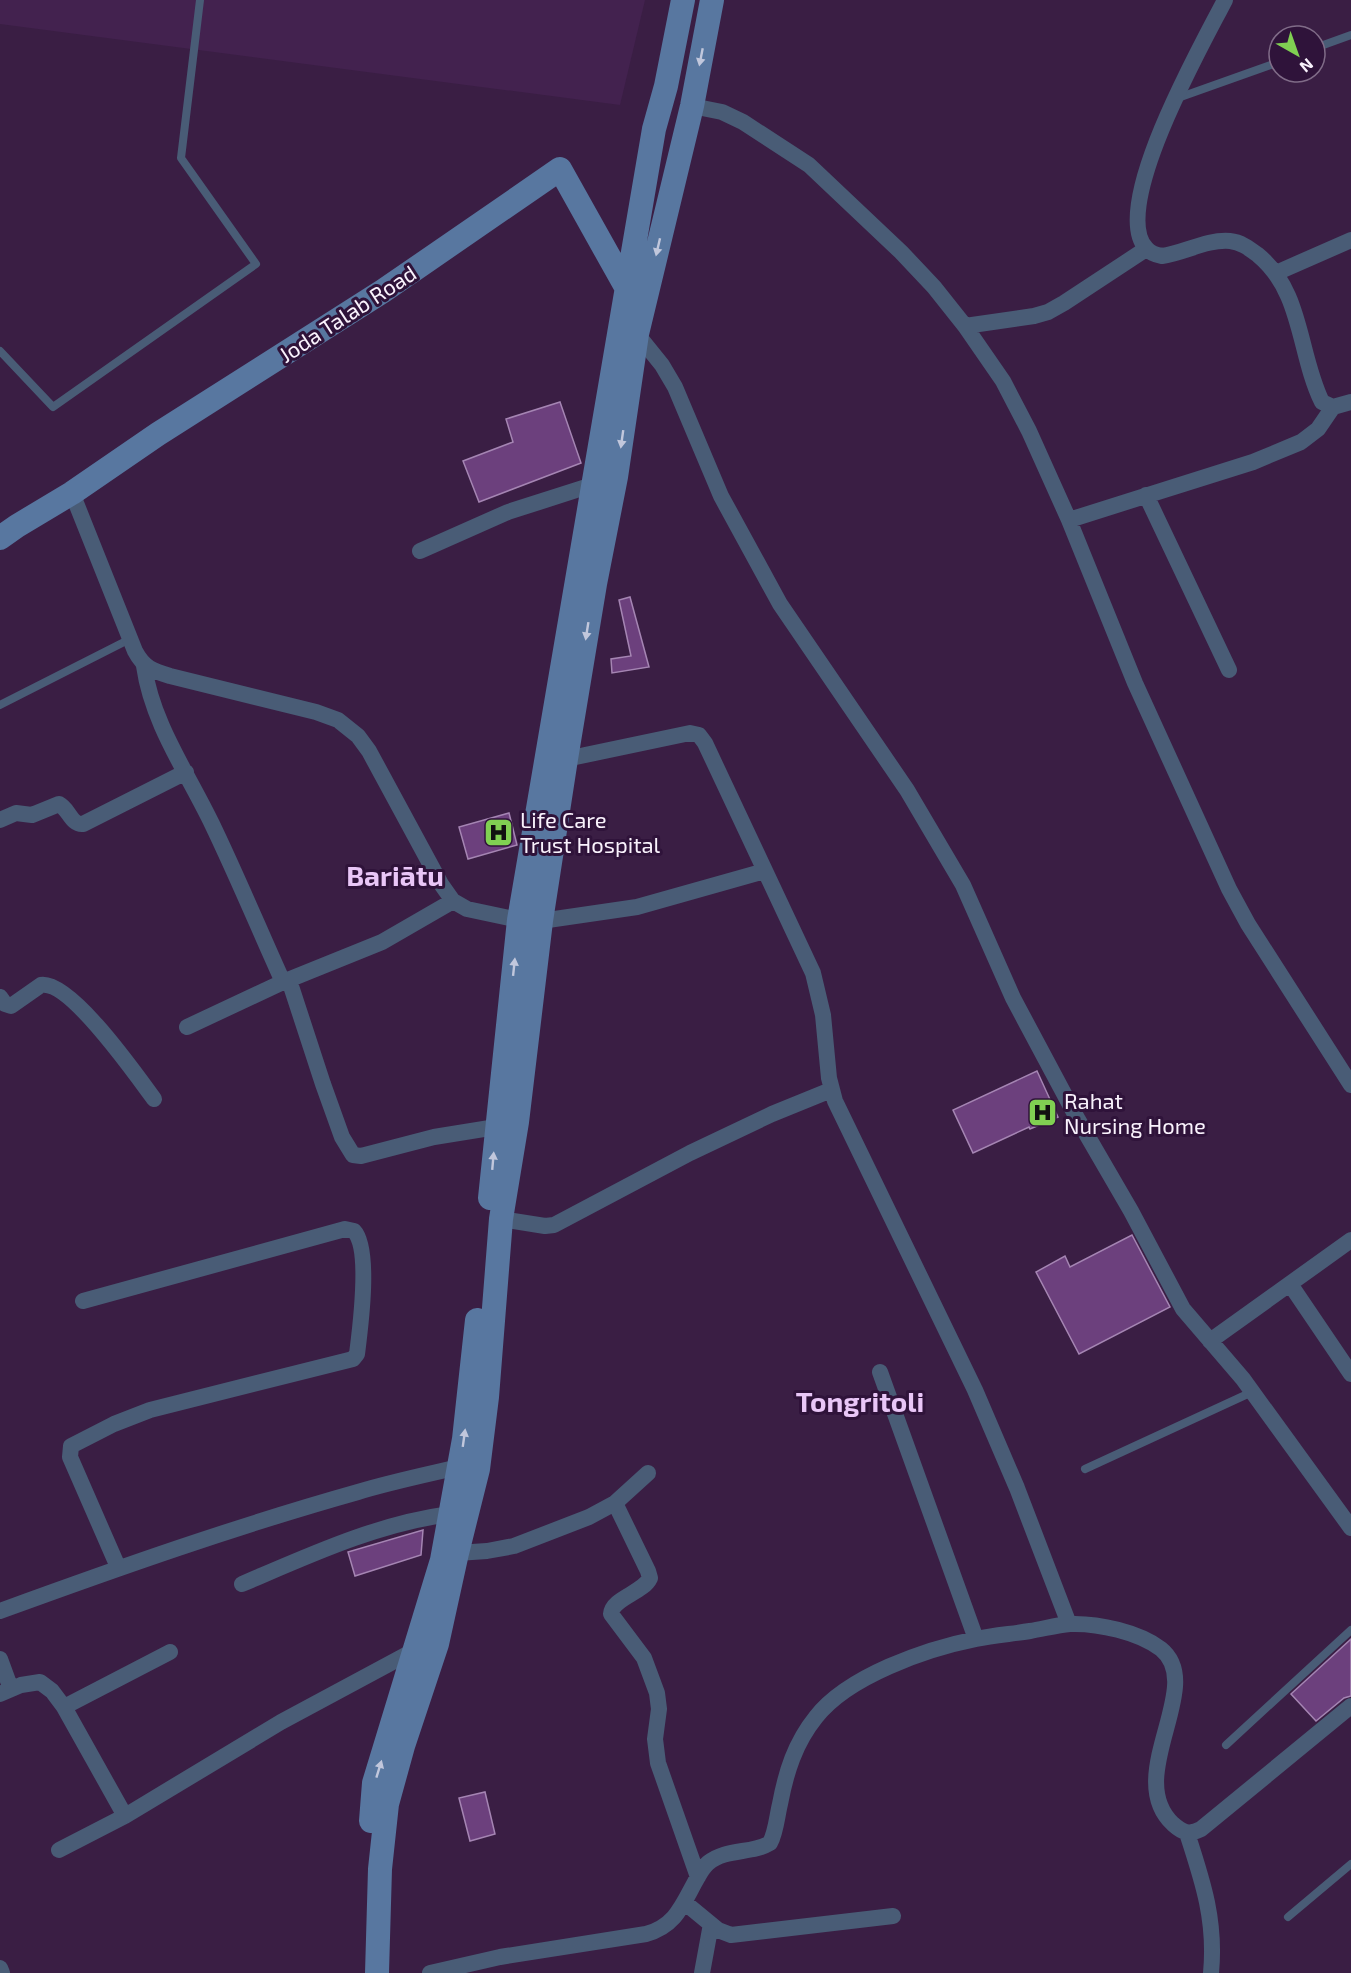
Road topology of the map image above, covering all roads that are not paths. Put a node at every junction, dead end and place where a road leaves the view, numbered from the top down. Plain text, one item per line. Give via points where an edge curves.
1 (200, 0) edge
2 (683, 0) edge
3 (712, 0) edge
4 (1225, 0) edge
5 (1351, 35) edge
6 (1327, 44) edge
7 (1267, 66) edge
8 (1175, 99) junction
9 (692, 106) junction
10 (1351, 240) edge
11 (1146, 249) junction
12 (1276, 273) junction
13 (636, 293) junction
14 (965, 326) junction
15 (637, 334) junction
16 (0, 351) edge
17 (1351, 402) edge
18 (1333, 407) junction
19 (592, 485) junction
20 (72, 493) junction
21 (1146, 495) junction
22 (1069, 519) junction
23 (0, 538) edge
24 (420, 551) dead end
25 (130, 639) junction
26 (144, 666) junction
27 (1229, 670) dead end
28 (0, 705) edge
29 (566, 759) junction
30 (186, 772) junction
31 (0, 820) edge
32 (765, 871) junction
33 (453, 901) junction
34 (530, 921) junction
35 (286, 981) junction
36 (0, 997) edge
37 (187, 1027) dead end
38 (1351, 1085) edge
39 (831, 1090) junction
40 (154, 1099) dead end
41 (496, 1127) junction
42 (501, 1219) junction
43 (1351, 1240) edge
44 (1290, 1284) junction
45 (83, 1301) dead end
46 (1210, 1341) junction
47 (880, 1372) dead end
48 (1351, 1374) edge
49 (1252, 1392) junction
50 (459, 1467) junction
51 (1085, 1469) dead end
52 (648, 1473) dead end
53 (615, 1503) junction
54 (450, 1514) junction
55 (1351, 1528) edge
56 (457, 1553) junction
57 (118, 1567) junction
58 (242, 1584) dead end
59 (0, 1611) edge
60 (1070, 1624) junction
61 (1351, 1630) edge
62 (976, 1639) junction
63 (415, 1650) junction
64 (170, 1652) dead end
65 (0, 1659) edge
66 (6, 1692) edge
67 (1351, 1706) edge
68 (64, 1707) junction
69 (1226, 1745) dead end
70 (125, 1816) junction
71 (1186, 1833) junction
72 (59, 1850) dead end
73 (1351, 1864) edge
74 (698, 1877) junction
75 (684, 1902) junction
76 (893, 1916) dead end
77 (1288, 1917) dead end
78 (711, 1924) junction
79 (0, 1968) edge
80 (2, 1973) edge
81 (362, 1973) edge
82 (377, 1973) edge
83 (430, 1973) edge
84 (702, 1973) edge
85 (1211, 1973) edge

1 - 16 lane via 181,158 256,264 53,407
2 - 13 main road via 654,129
3 -> 9 main road
4 - 8 street
5 - 6 lane
7 - 8 lane
8 - 11 street via 1142,186 1138,232
9 -> 13 main road
9 - 14 street via 722,112 743,122 809,165 901,252
10 - 12 street
11 - 12 street via 1162,256 1230,241 1251,250
11 - 14 street via 1048,312
12 - 18 street via 1293,306 1319,396 1325,405
13 - 15 main road
13 - 19 main road
13 - 20 main road, Joda Talab Road via 560,170 383,291
14 - 22 street via 1003,381
15 -> 29 main road
15 - 46 street via 675,387 721,496 780,604 907,790 963,885 1013,998 1061,1088 1182,1309
17 - 18 street
18 - 21 street via 1318,429 1301,442 1253,462
19 - 24 street via 508,512
19 - 34 main road
20 - 23 main road, Joda Talab Road
20 - 25 street
21 - 22 street
21 - 27 street
22 - 38 street via 1135,683 1229,889
25 - 26 street
25 - 28 lane
26 - 30 street via 158,719
26 - 33 street via 316,712 349,728 369,751
29 - 32 street via 690,733 699,735
29 - 34 main road
30 - 31 street via 83,824 74,822 59,804 32,815 18,812
30 - 35 street
32 - 34 street via 637,907
32 - 39 street via 813,973 823,1015
33 - 34 street via 478,912
33 - 35 street via 382,942
41 -> 34 main road
34 - 42 main road via 517,1122
35 - 37 street
35 - 41 street via 342,1137 353,1155
36 - 40 street via 11,1006 41,985 55,988 100,1029
39 - 42 street via 690,1153 554,1225
39 - 60 street via 975,1390
50 -> 41 main road
42 - 56 main road via 479,1458
43 - 44 street
44 - 46 street
44 - 48 street
45 - 57 street via 345,1229 357,1234 360,1242 363,1292 357,1354 353,1359 150,1410 71,1446 70,1457
46 - 49 street
47 - 62 street
49 - 51 lane
49 - 55 street
50 - 54 main road
50 - 57 street via 358,1492
52 - 53 street
53 - 56 street via 514,1546
53 - 74 street via 650,1578 645,1586 614,1606 611,1614 644,1658 657,1693 658,1763
54 - 58 street via 398,1523 355,1537
54 - 63 main road via 442,1560
56 - 82 main road via 437,1644 387,1804 380,1869
57 - 59 street
60 - 62 street
60 - 71 street via 1129,1633 1159,1648 1173,1667 1175,1684 1156,1774 1156,1793 1167,1818
61 - 69 lane
62 - 74 street via 937,1648 869,1676 833,1699 814,1719 793,1754 770,1843 717,1857
63 - 70 street via 281,1722
81 -> 63 main road via 374,1783
64 - 68 street
65 - 66 street
66 - 68 street via 40,1682
67 - 71 street via 1201,1829
68 - 70 street
70 - 72 street
71 - 85 street via 1208,1899
73 - 77 lane
74 - 75 street
75 - 78 street
75 - 83 street via 672,1920 657,1931
76 - 78 street via 731,1935
78 - 84 street
79 - 80 street

